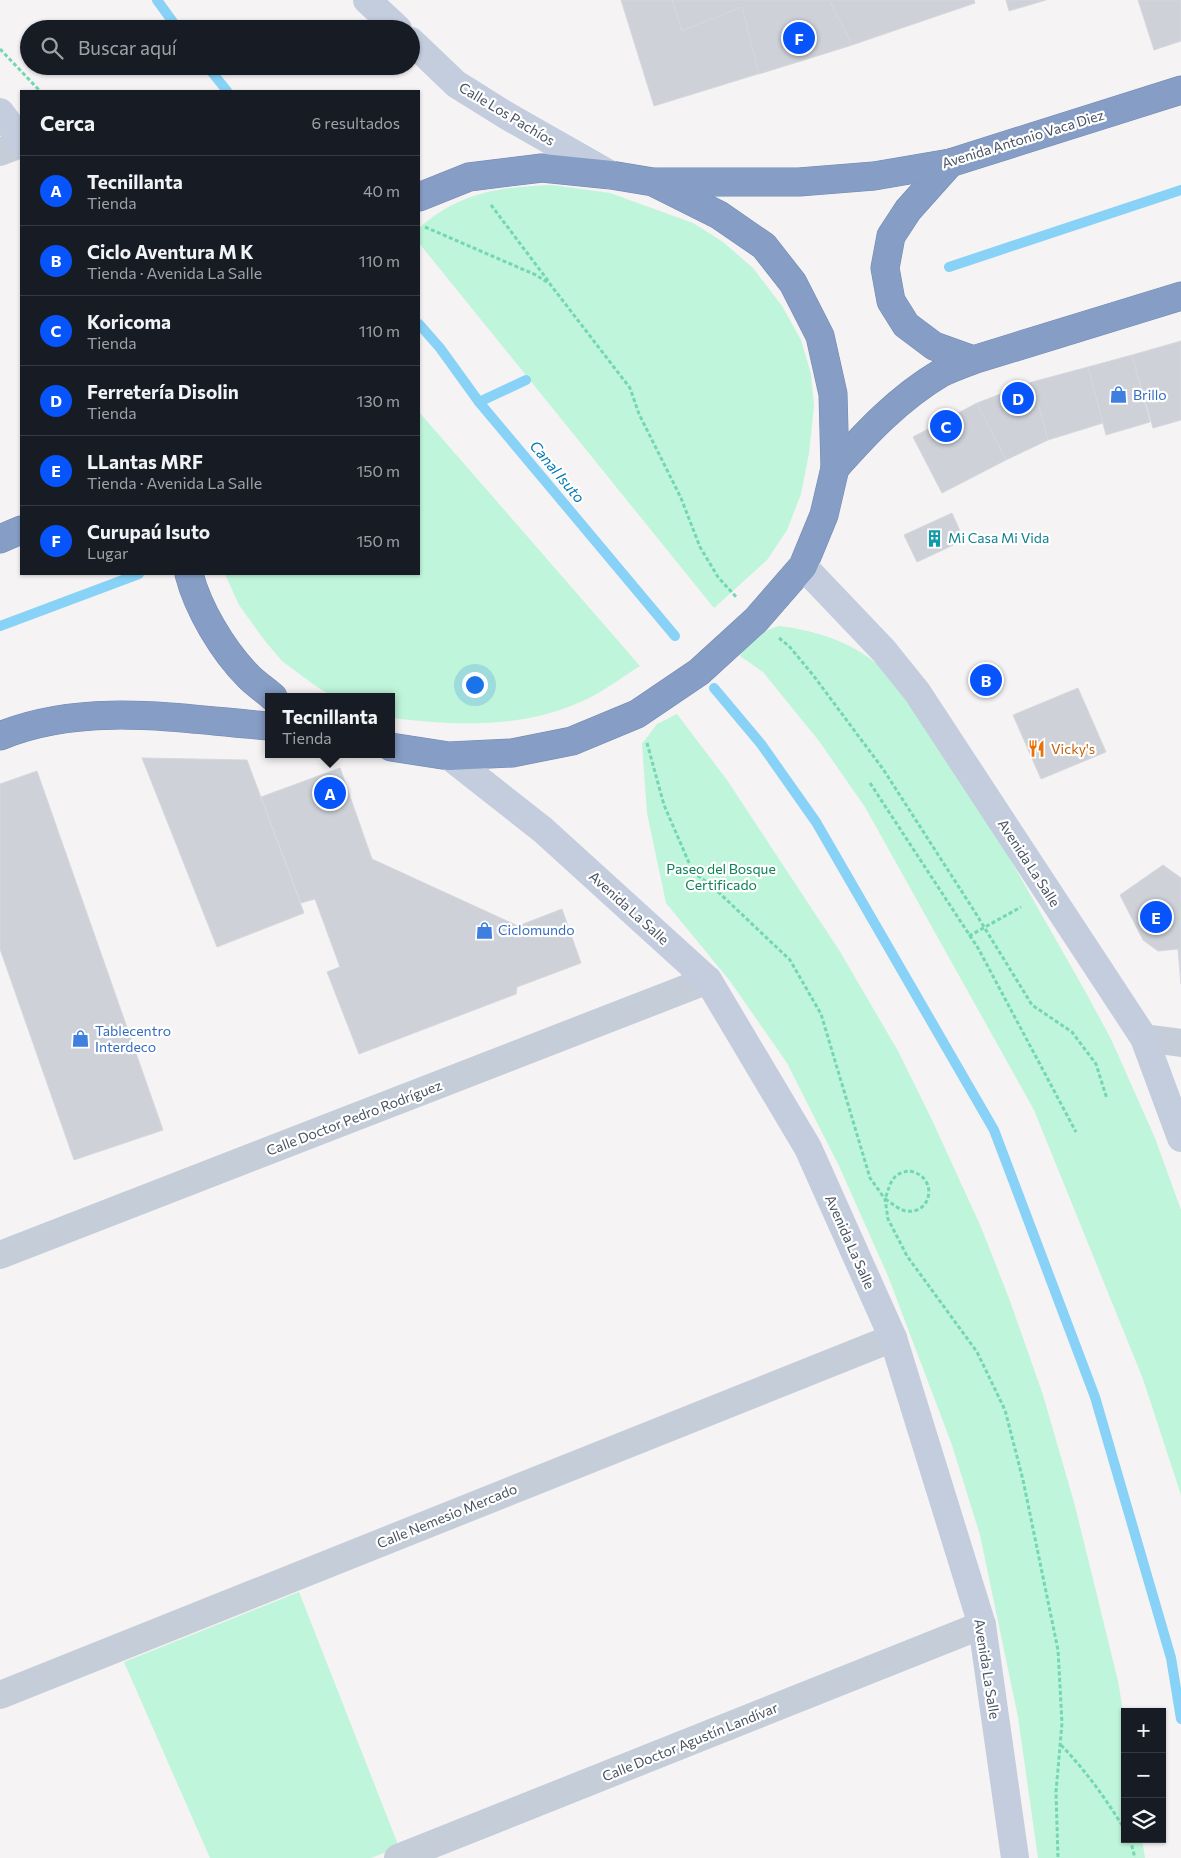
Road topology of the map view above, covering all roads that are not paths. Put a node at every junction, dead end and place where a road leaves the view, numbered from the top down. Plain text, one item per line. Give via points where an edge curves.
1 (367, 0) edge
2 (388, 20) edge
3 (420, 50) edge
4 (1181, 90) edge
5 (0, 112) edge
6 (20, 139) edge
7 (20, 144) edge
8 (0, 152) edge
9 (950, 163) junction
10 (611, 175) junction
11 (653, 182) junction
12 (420, 197) edge
13 (1181, 296) edge
14 (973, 360) junction
15 (835, 468) junction
16 (20, 530) edge
17 (0, 539) edge
18 (803, 566) junction
19 (189, 575) edge
20 (268, 693) edge
21 (265, 726) edge
22 (0, 736) edge
23 (395, 748) edge
24 (449, 756) junction
25 (708, 980) junction
26 (1144, 1038) junction
27 (1181, 1043) edge
28 (1181, 1138) edge
29 (0, 1255) edge
30 (893, 1338) junction
31 (982, 1625) junction
32 (0, 1695) edge
33 (398, 1858) edge
34 (1015, 1858) edge

1 - 2 main road
3 - 10 main road, Calle Los Pachíos via 456,84
4 - 9 highway, Avenida Antonio Vaca Diez
5 - 6 main road
7 - 8 street
9 - 11 highway, Avenida Antonio Vaca Diez via 874,176 799,182
9 - 14 highway via 908,210 892,236 885,268 892,301 906,325 934,346
10 - 11 highway
10 - 12 highway via 542,168 469,177
11 - 15 highway via 719,216 764,246 793,283 820,336 833,394
13 - 14 highway
14 - 15 highway via 942,372 910,393 869,430
15 - 18 highway via 824,515
16 - 17 highway
18 - 24 highway via 756,620 699,672 637,714 572,740 512,754
18 - 26 main road, Avenida La Salle via 884,651 917,692
19 - 20 highway via 193,590 218,638 248,676
21 - 22 highway via 102,715 42,724
23 - 24 highway
24 - 25 main road, Avenida La Salle via 543,830
25 - 29 street, Calle Doctor Pedro Rodríguez
25 - 30 main road, Avenida La Salle via 808,1148
26 - 27 street
26 - 28 main road, Avenida La Salle
30 - 31 main road, Avenida La Salle
30 - 32 street, Calle Nemesio Mercado
31 - 33 street, Calle Doctor Agustín Landívar
31 - 34 main road, Avenida La Salle

